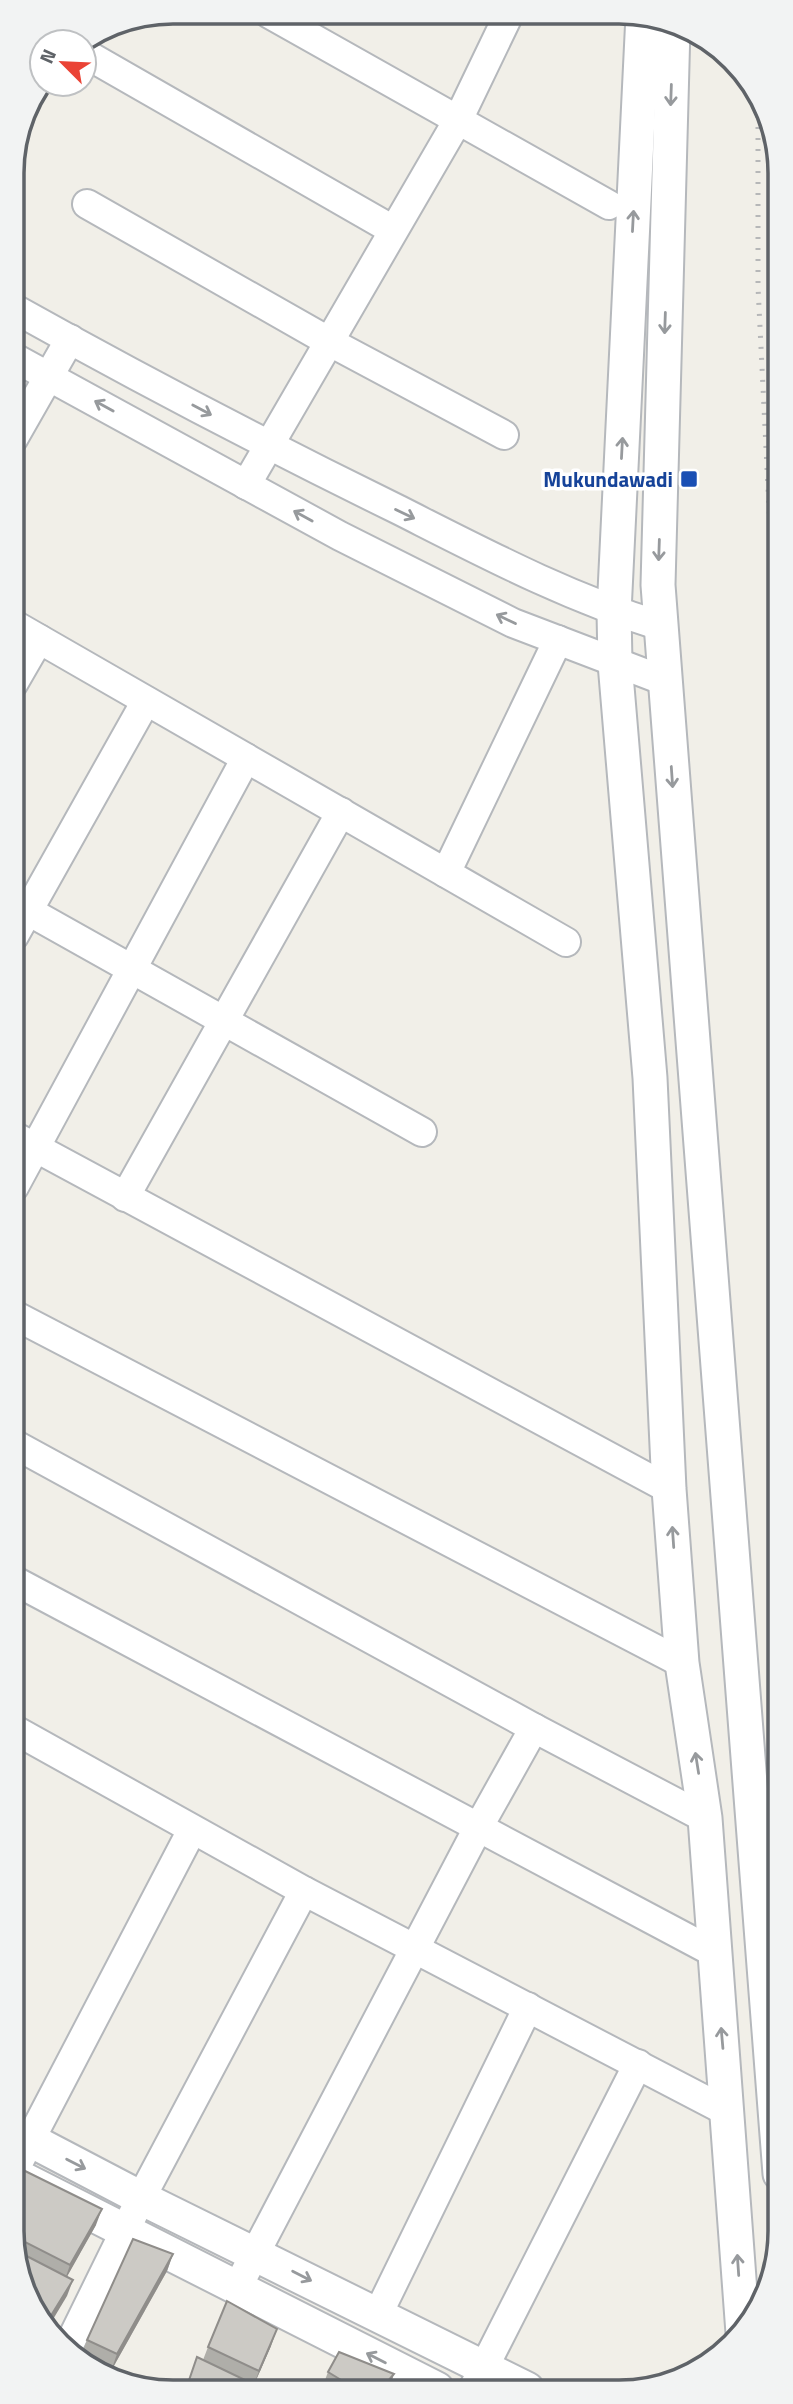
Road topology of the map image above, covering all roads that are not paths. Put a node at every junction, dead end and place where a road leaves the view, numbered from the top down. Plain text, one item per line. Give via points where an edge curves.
1 (505, 24) edge
2 (289, 25) edge
3 (642, 26) edge
4 (673, 34) edge
5 (98, 60) edge
6 (458, 120) junction
7 (87, 204) dead end
8 (610, 205) dead end
9 (393, 230) junction
10 (25, 315) edge
11 (69, 339) junction
12 (328, 341) junction
13 (25, 363) edge
14 (49, 376) junction
15 (25, 418) edge
16 (503, 435) dead end
17 (269, 446) junction
18 (246, 485) junction
19 (614, 612) junction
20 (661, 626) junction
21 (25, 631) edge
22 (39, 639) junction
23 (558, 639) junction
24 (615, 663) junction
25 (25, 664) edge
26 (665, 681) junction
27 (146, 701) junction
28 (246, 758) junction
29 (341, 812) junction
30 (446, 873) junction
31 (25, 899) edge
32 (25, 910) edge
33 (566, 942) dead end
34 (132, 970) junction
35 (223, 1021) junction
36 (422, 1132) dead end
37 (25, 1142) edge
38 (125, 1197) junction
39 (24, 1320) edge
40 (24, 1450) edge
41 (669, 1489) junction
42 (24, 1586) edge
43 (682, 1663) junction
44 (534, 1728) junction
45 (24, 1735) edge
46 (705, 1818) junction
47 (478, 1828) junction
48 (192, 1830) junction
49 (304, 1891) junction
50 (416, 1950) junction
51 (715, 1953) junction
52 (528, 2007) junction
53 (768, 2020) edge
54 (638, 2064) junction
55 (728, 2112) junction
56 (24, 2134) edge
57 (24, 2137) edge
58 (24, 2180) edge
59 (141, 2198) junction
60 (125, 2231) junction
61 (255, 2252) junction
62 (237, 2288) junction
63 (378, 2314) junction
64 (742, 2315) edge
65 (72, 2339) edge
66 (479, 2378) edge
67 (419, 2380) edge

1 - 6 street
2 - 6 street
19 -> 3 street
4 -> 20 street via 658,585
5 - 9 street
6 - 8 street
6 - 9 street
7 - 12 street
9 - 12 street
10 - 11 street
11 - 14 street
11 -> 17 street
12 - 16 street
12 - 17 street
13 - 14 street
14 - 15 street
18 -> 14 street
17 - 18 street
17 -> 19 street via 549,585
23 -> 18 street via 513,623
19 - 20 street
19 - 24 street
20 - 26 street
21 - 22 street
22 - 25 street
22 - 27 street
23 - 24 street
23 - 30 street
24 - 26 street
24 - 41 street via 650,1078
26 -> 53 street
27 - 28 street
27 - 31 street
28 - 29 street
28 - 34 street
29 - 30 street
29 - 35 street
30 - 33 street
32 - 34 street
34 - 35 street
34 - 37 street
35 - 36 street
35 - 38 street
37 - 38 street
38 - 41 street
39 - 43 street
40 - 44 street
43 -> 41 street
42 - 47 street
46 -> 43 street
44 - 46 street
44 - 47 street
45 - 48 street
46 - 51 street
47 - 50 street
47 - 51 street
48 - 49 street
48 - 56 street
49 - 50 street
49 - 59 street
50 - 52 street
50 - 61 street
55 -> 51 street
52 - 54 street
52 - 63 street
54 - 55 street
54 - 66 street
64 -> 55 street
57 -> 59 street
58 - 60 street
59 - 60 street
59 - 61 street
60 - 62 street
60 - 65 street
61 - 62 street
61 -> 63 street
67 -> 62 street
63 - 66 street

